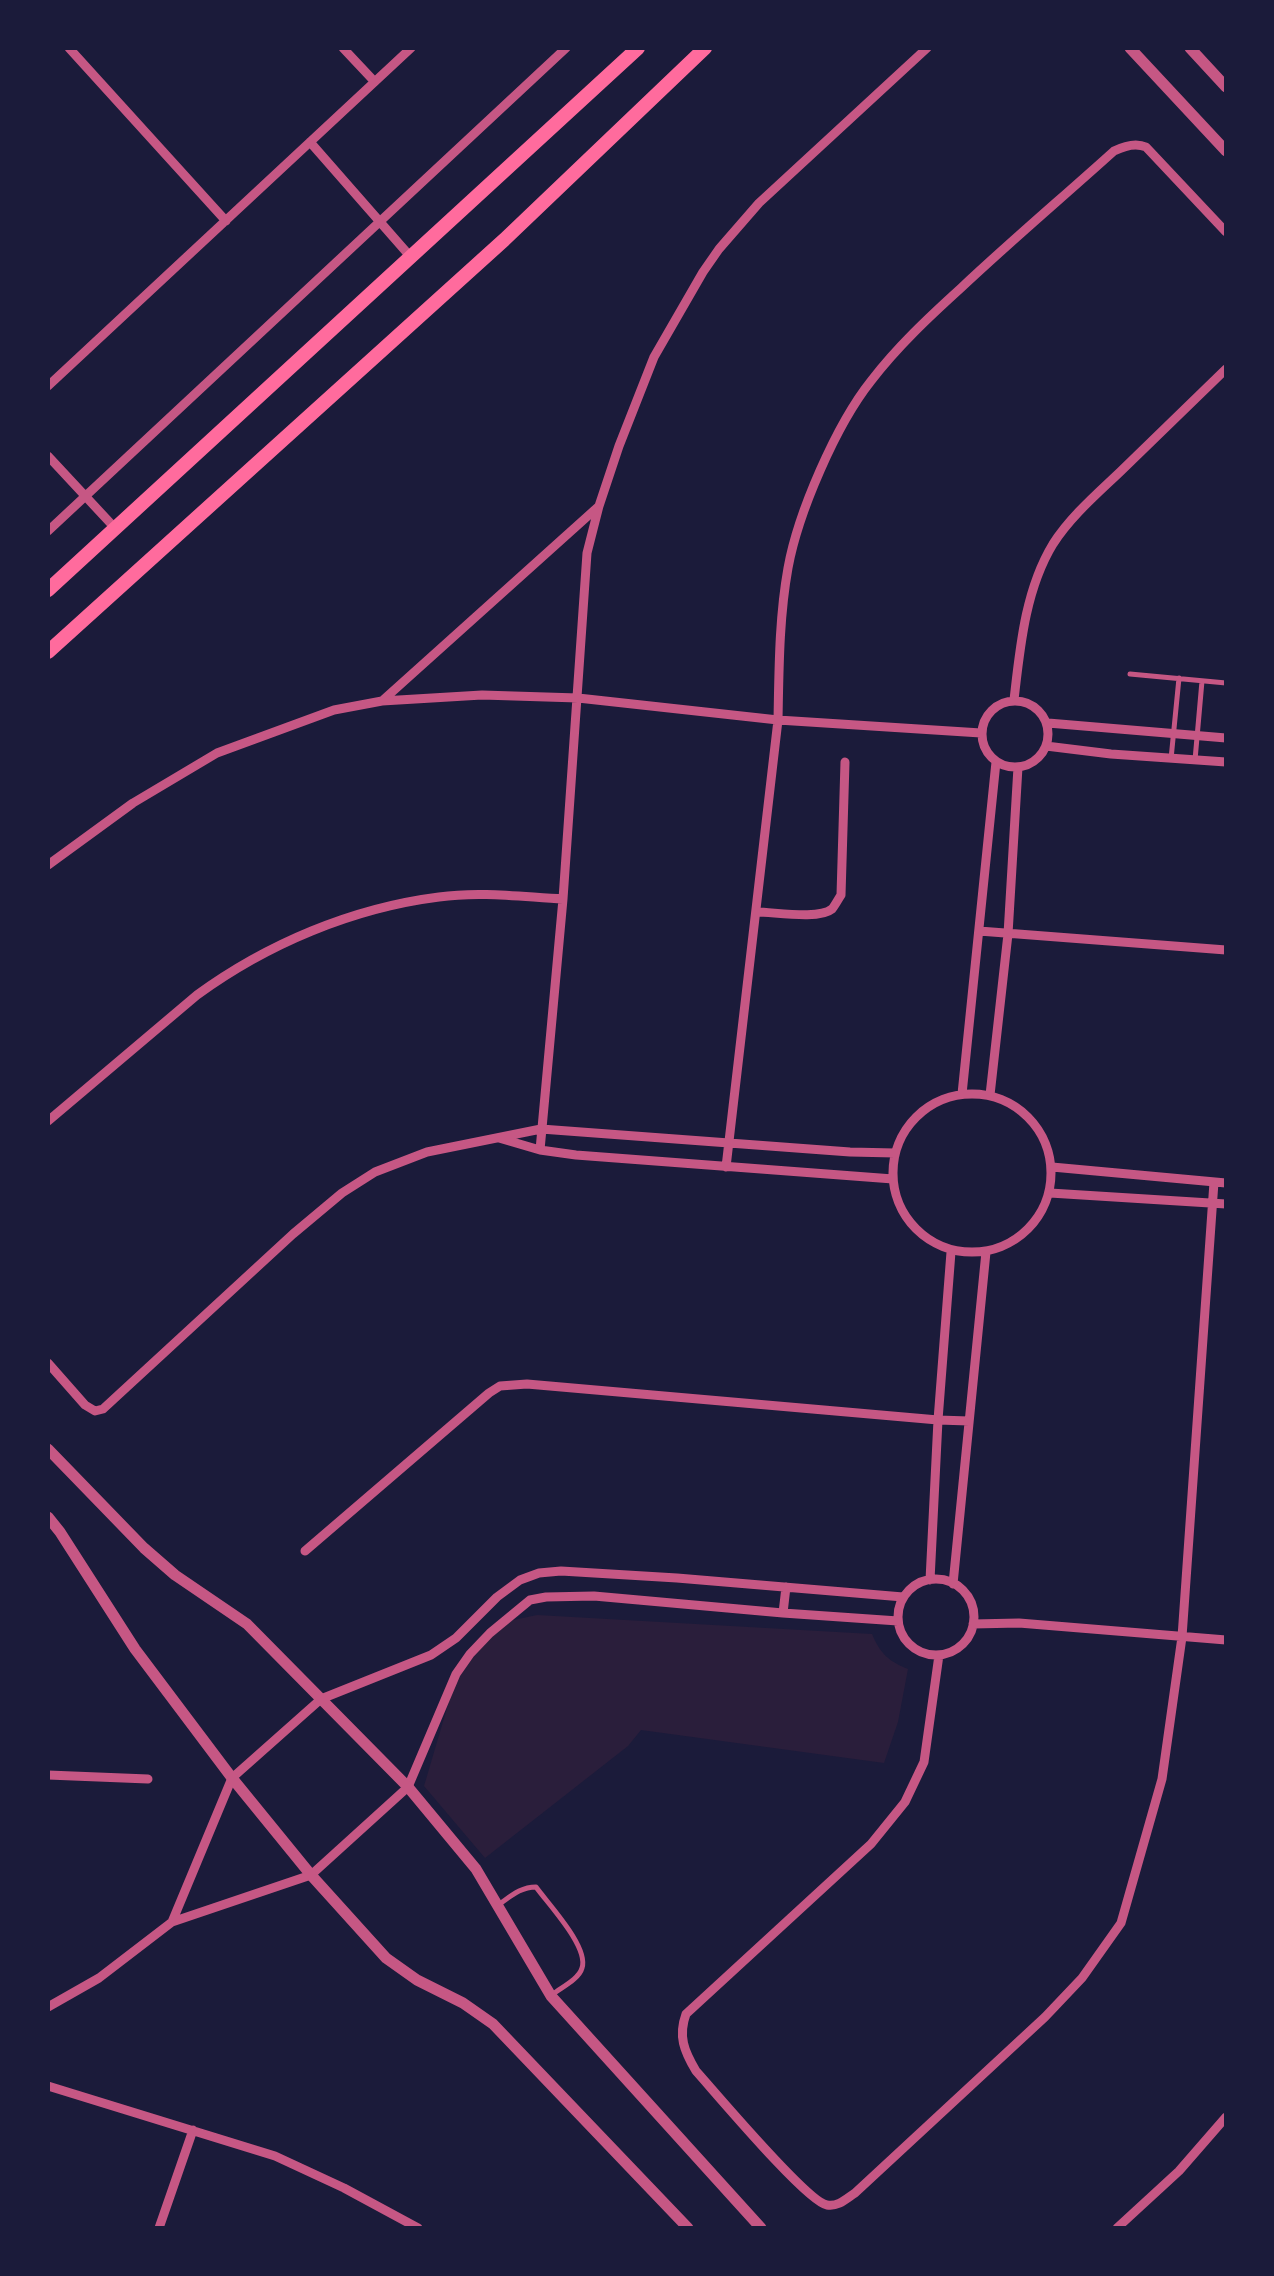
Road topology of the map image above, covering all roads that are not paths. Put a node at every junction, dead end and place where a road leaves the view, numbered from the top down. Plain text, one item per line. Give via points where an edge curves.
1 (69, 48) edge
2 (343, 48) edge
3 (412, 48) edge
4 (566, 48) edge
5 (638, 48) edge
6 (705, 48) edge
7 (927, 48) edge
8 (1130, 48) edge
9 (1190, 48) edge
10 (374, 81) junction
11 (1226, 87) edge
12 (310, 142) junction
13 (1226, 152) edge
14 (226, 220) junction
15 (379, 221) junction
16 (1226, 232) edge
17 (409, 255) junction
18 (1226, 369) edge
19 (48, 386) edge
20 (48, 456) edge
21 (85, 497) junction
22 (599, 506) junction
23 (114, 528) junction
24 (48, 531) edge
25 (48, 590) edge
26 (48, 652) edge
27 (1130, 674) dead end
28 (1178, 678) junction
29 (1202, 681) junction
30 (1226, 683) edge
31 (578, 698) junction
32 (1014, 700) junction
33 (382, 701) junction
34 (778, 720) junction
35 (1048, 723) junction
36 (981, 733) junction
37 (1174, 734) junction
38 (1197, 736) junction
39 (1226, 738) edge
40 (1046, 746) junction
41 (1171, 759) junction
42 (1194, 760) junction
43 (845, 762) dead end
44 (996, 762) junction
45 (1226, 762) edge
46 (1018, 767) junction
47 (48, 865) edge
48 (564, 898) junction
49 (756, 912) junction
50 (979, 931) junction
51 (1008, 934) junction
52 (1226, 950) edge
53 (962, 1094) junction
54 (990, 1095) junction
55 (48, 1121) edge
56 (541, 1129) junction
57 (496, 1138) junction
58 (728, 1142) junction
59 (540, 1150) junction
60 (895, 1153) junction
61 (726, 1167) junction
62 (1052, 1168) junction
63 (893, 1178) junction
64 (1214, 1182) junction
65 (1226, 1183) edge
66 (1050, 1193) junction
67 (1212, 1204) junction
68 (1226, 1204) edge
69 (951, 1252) junction
70 (986, 1252) junction
71 (48, 1363) edge
72 (938, 1420) junction
73 (969, 1421) junction
74 (48, 1449) edge
75 (48, 1517) edge
76 (305, 1551) dead end
77 (930, 1580) junction
78 (954, 1584) junction
79 (756, 1585) junction
80 (786, 1587) junction
81 (903, 1598) junction
82 (755, 1610) junction
83 (783, 1613) junction
84 (898, 1621) junction
85 (973, 1624) junction
86 (1182, 1638) junction
87 (1226, 1640) edge
88 (939, 1655) junction
89 (321, 1699) junction
90 (48, 1775) edge
91 (232, 1778) junction
92 (148, 1779) dead end
93 (408, 1787) junction
94 (310, 1875) junction
95 (498, 1905) junction
96 (172, 1922) junction
97 (551, 1996) junction
98 (48, 2007) edge
99 (48, 2086) edge
100 (1226, 2117) edge
101 (193, 2130) junction
102 (159, 2228) edge
103 (418, 2228) edge
104 (688, 2228) edge
105 (761, 2228) edge
106 (1117, 2228) edge

1 - 14 street
2 - 10 street
3 - 10 street
4 - 15 street
5 - 17 main road
6 - 26 main road via 504,240
7 - 22 street via 719,249 654,358
8 - 13 street
9 - 11 street
10 - 12 street
12 - 14 street
12 - 15 street
14 - 19 street
15 - 17 street
15 - 21 street
16 - 34 street via 1146,147 1122,147 922,324 844,420 806,508 788,566
17 - 23 main road
18 - 32 street via 1052,546 1020,641
20 - 21 street
21 - 23 street
21 - 24 street
22 - 31 street via 588,553
22 - 33 street
23 - 25 main road
27 - 28 lane
28 - 29 lane
28 - 37 lane
29 - 30 lane
29 - 38 lane
31 - 33 street via 482,694
31 - 34 street
31 - 48 street
32 - 35 street via 1033,705
32 - 36 street via 988,714
33 - 47 street via 334,710 217,754 133,803
34 - 36 street
34 - 49 street
35 - 37 street
35 - 40 street
36 - 44 street
37 - 38 street
37 - 41 lane
38 - 39 street
38 - 42 lane
40 - 41 street
40 - 46 street
41 - 42 street
42 - 45 street
43 - 49 street via 840,895 834,908
44 - 46 street
44 - 50 street
46 - 51 street
48 - 55 street via 440,896 309,931 196,995
48 - 56 street
49 - 58 street
50 - 51 street
50 - 53 street
51 - 52 street
51 - 54 street
53 - 54 street
53 - 60 street via 916,1116
54 - 62 street via 1033,1121
56 - 57 street
56 - 58 street
56 - 59 street
57 - 59 street
57 - 71 street via 427,1152 374,1172 342,1193 103,1409 85,1406
58 - 60 street
58 - 61 street
59 - 61 street
60 - 63 street
61 - 63 street
62 - 64 street
62 - 66 street
63 - 69 street via 901,1210 916,1230
64 - 65 street
64 - 67 street
66 - 67 street
66 - 70 street via 1026,1232
67 - 68 street
67 - 86 street
69 - 70 street
69 - 72 street
70 - 73 street
72 - 73 street
72 - 76 street via 500,1386
72 - 77 street
73 - 78 street
74 - 89 street via 144,1548 246,1624
75 - 91 street
77 - 78 street
77 - 81 street
78 - 85 street via 970,1600
79 - 80 street
79 - 82 street
79 - 89 street via 539,1573 497,1597 431,1655
80 - 81 street
80 - 83 street
81 - 84 street
82 - 83 street
82 - 93 street via 594,1596 530,1600 456,1674
83 - 84 street
84 - 88 street via 916,1650
85 - 86 street
85 - 88 street via 962,1646
86 - 87 street
86 - 88 street via 1162,1779 1121,1923 1045,2017 840,2204 827,2206 804,2190 696,2070 682,2026 686,2014 871,1844 906,1802 924,1762
89 - 91 street
89 - 93 street
90 - 92 street
91 - 94 street
91 - 96 street
93 - 94 street
93 - 95 street
94 - 96 street
94 - 104 street via 386,1958 493,2024
95 - 97 street
95 - 97 lane via 536,1888 582,1949 578,1975
96 - 98 street
97 - 105 street
99 - 101 street
100 - 106 street
101 - 102 street
101 - 103 street via 276,2156

